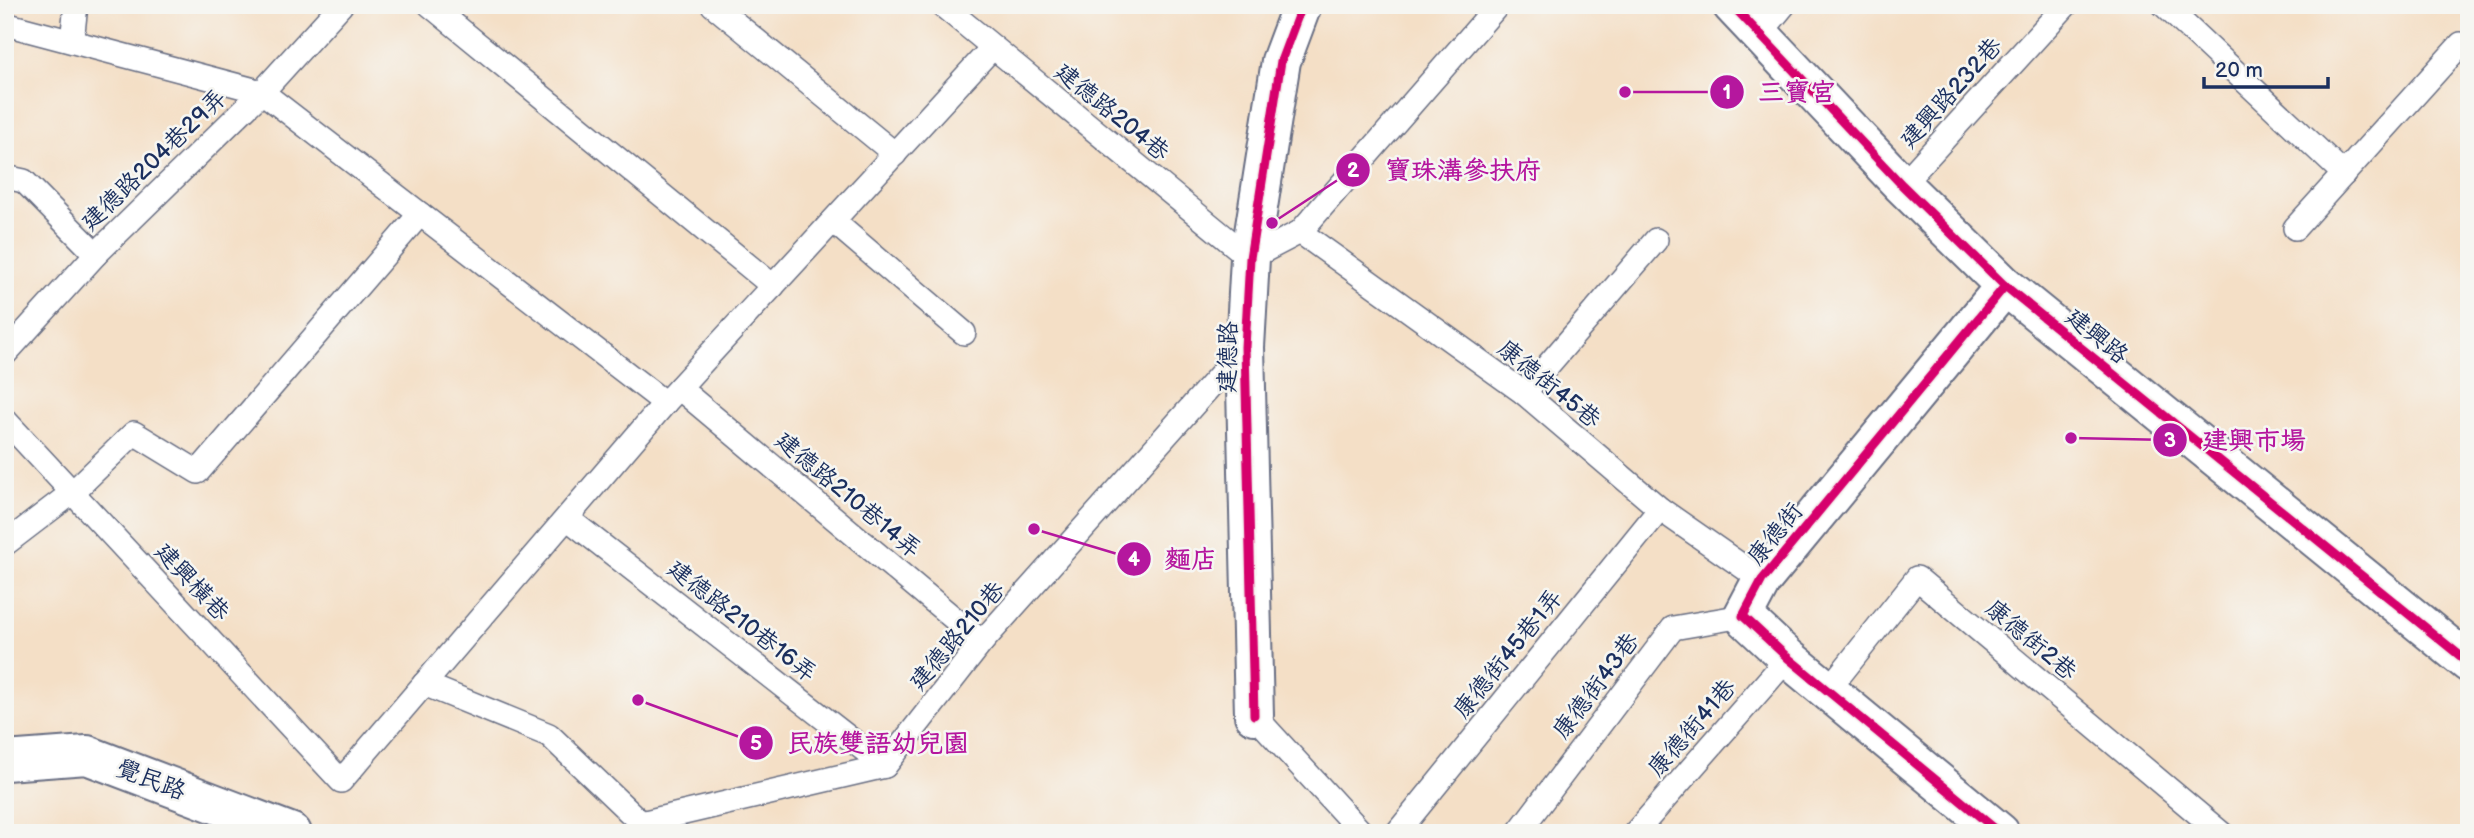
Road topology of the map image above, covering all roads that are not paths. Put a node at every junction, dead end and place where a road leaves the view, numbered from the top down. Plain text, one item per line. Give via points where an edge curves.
1 (76, 5) edge
2 (341, 5) edge
3 (430, 5) edge
4 (713, 5) edge
5 (942, 5) edge
6 (1302, 5) edge
7 (1499, 5) edge
8 (1732, 5) edge
9 (2066, 5) edge
10 (2164, 5) edge
11 (1772, 20) edge
12 (5, 24) edge
13 (72, 41) junction
14 (2461, 44) dead end
15 (992, 48) junction
16 (262, 92) junction
17 (895, 154) junction
18 (2344, 174) junction
19 (5, 177) edge
20 (1902, 185) junction
21 (420, 214) junction
22 (833, 220) junction
23 (2295, 228) dead end
24 (1300, 232) junction
25 (1656, 240) dead end
26 (96, 254) junction
27 (1250, 258) junction
28 (773, 286) junction
29 (2005, 286) junction
30 (964, 333) dead end
31 (1245, 347) junction
32 (5, 354) edge
33 (1524, 393) junction
34 (672, 396) junction
35 (5, 420) edge
36 (73, 492) junction
37 (1660, 509) junction
38 (567, 517) junction
39 (5, 544) edge
40 (1762, 580) junction
41 (1743, 616) junction
42 (982, 642) junction
43 (1788, 658) junction
44 (2469, 663) edge
45 (424, 684) junction
46 (1828, 690) junction
47 (1254, 715) joint
48 (5, 761) edge
49 (885, 766) junction
50 (1981, 827) edge
51 (639, 828) edge
52 (292, 833) edge
53 (1362, 833) edge
54 (1397, 833) edge
55 (1518, 833) edge
56 (1635, 833) edge
57 (2221, 833) edge

1 - 13 lane
2 - 16 lane, 建德路204巷29弄
3 - 28 lane
4 - 17 lane
5 - 15 lane, 建德路204巷
6 - 27 street, 建德路 via 1280,61
7 - 24 lane
8 - 11 street, 建興路
9 - 20 lane, 建興路232巷
10 - 18 lane
11 - 20 street, 建興路
12 - 13 lane
13 - 16 lane
14 - 18 lane
15 - 17 lane
15 - 27 lane, 建德路204巷
16 - 21 lane, 建德路210巷14弄
16 - 26 lane, 建德路204巷29弄
17 - 22 lane
18 - 23 lane
19 - 26 lane via 24,181
20 - 29 street, 建興路
21 - 34 lane, 建德路210巷14弄
21 - 36 lane via 198,472 134,433
22 - 28 lane
22 - 30 lane
24 - 27 lane
24 - 33 lane, 康德街45巷
25 - 33 lane
26 - 32 lane, 建德路204巷29弄
27 - 31 street, 建德路
28 - 34 lane
29 - 40 street, 康德街
29 - 44 street, 建興路
31 - 42 lane, 建德路210巷
31 - 47 street, 建德路
33 - 37 lane, 康德街45巷
34 - 38 lane
34 - 42 lane, 建德路210巷14弄
35 - 36 lane, 建興橫巷
36 - 39 lane
36 - 45 lane, 建興橫巷 via 341,781
37 - 40 lane, 康德街45巷
37 - 54 lane, 康德街45巷1弄
38 - 45 lane
38 - 49 lane, 建德路210巷16弄
40 - 41 street, 康德街
41 - 43 street
41 - 55 lane, 康德街43巷 via 1673,628
42 - 49 lane, 建德路210巷
43 - 46 street
43 - 56 lane, 康德街41巷
45 - 51 lane via 549,735
46 - 50 street
46 - 57 lane, 康德街2巷 via 1917,578
47 - 53 lane
48 - 52 street, 覺民路 via 87,755
49 - 51 lane

